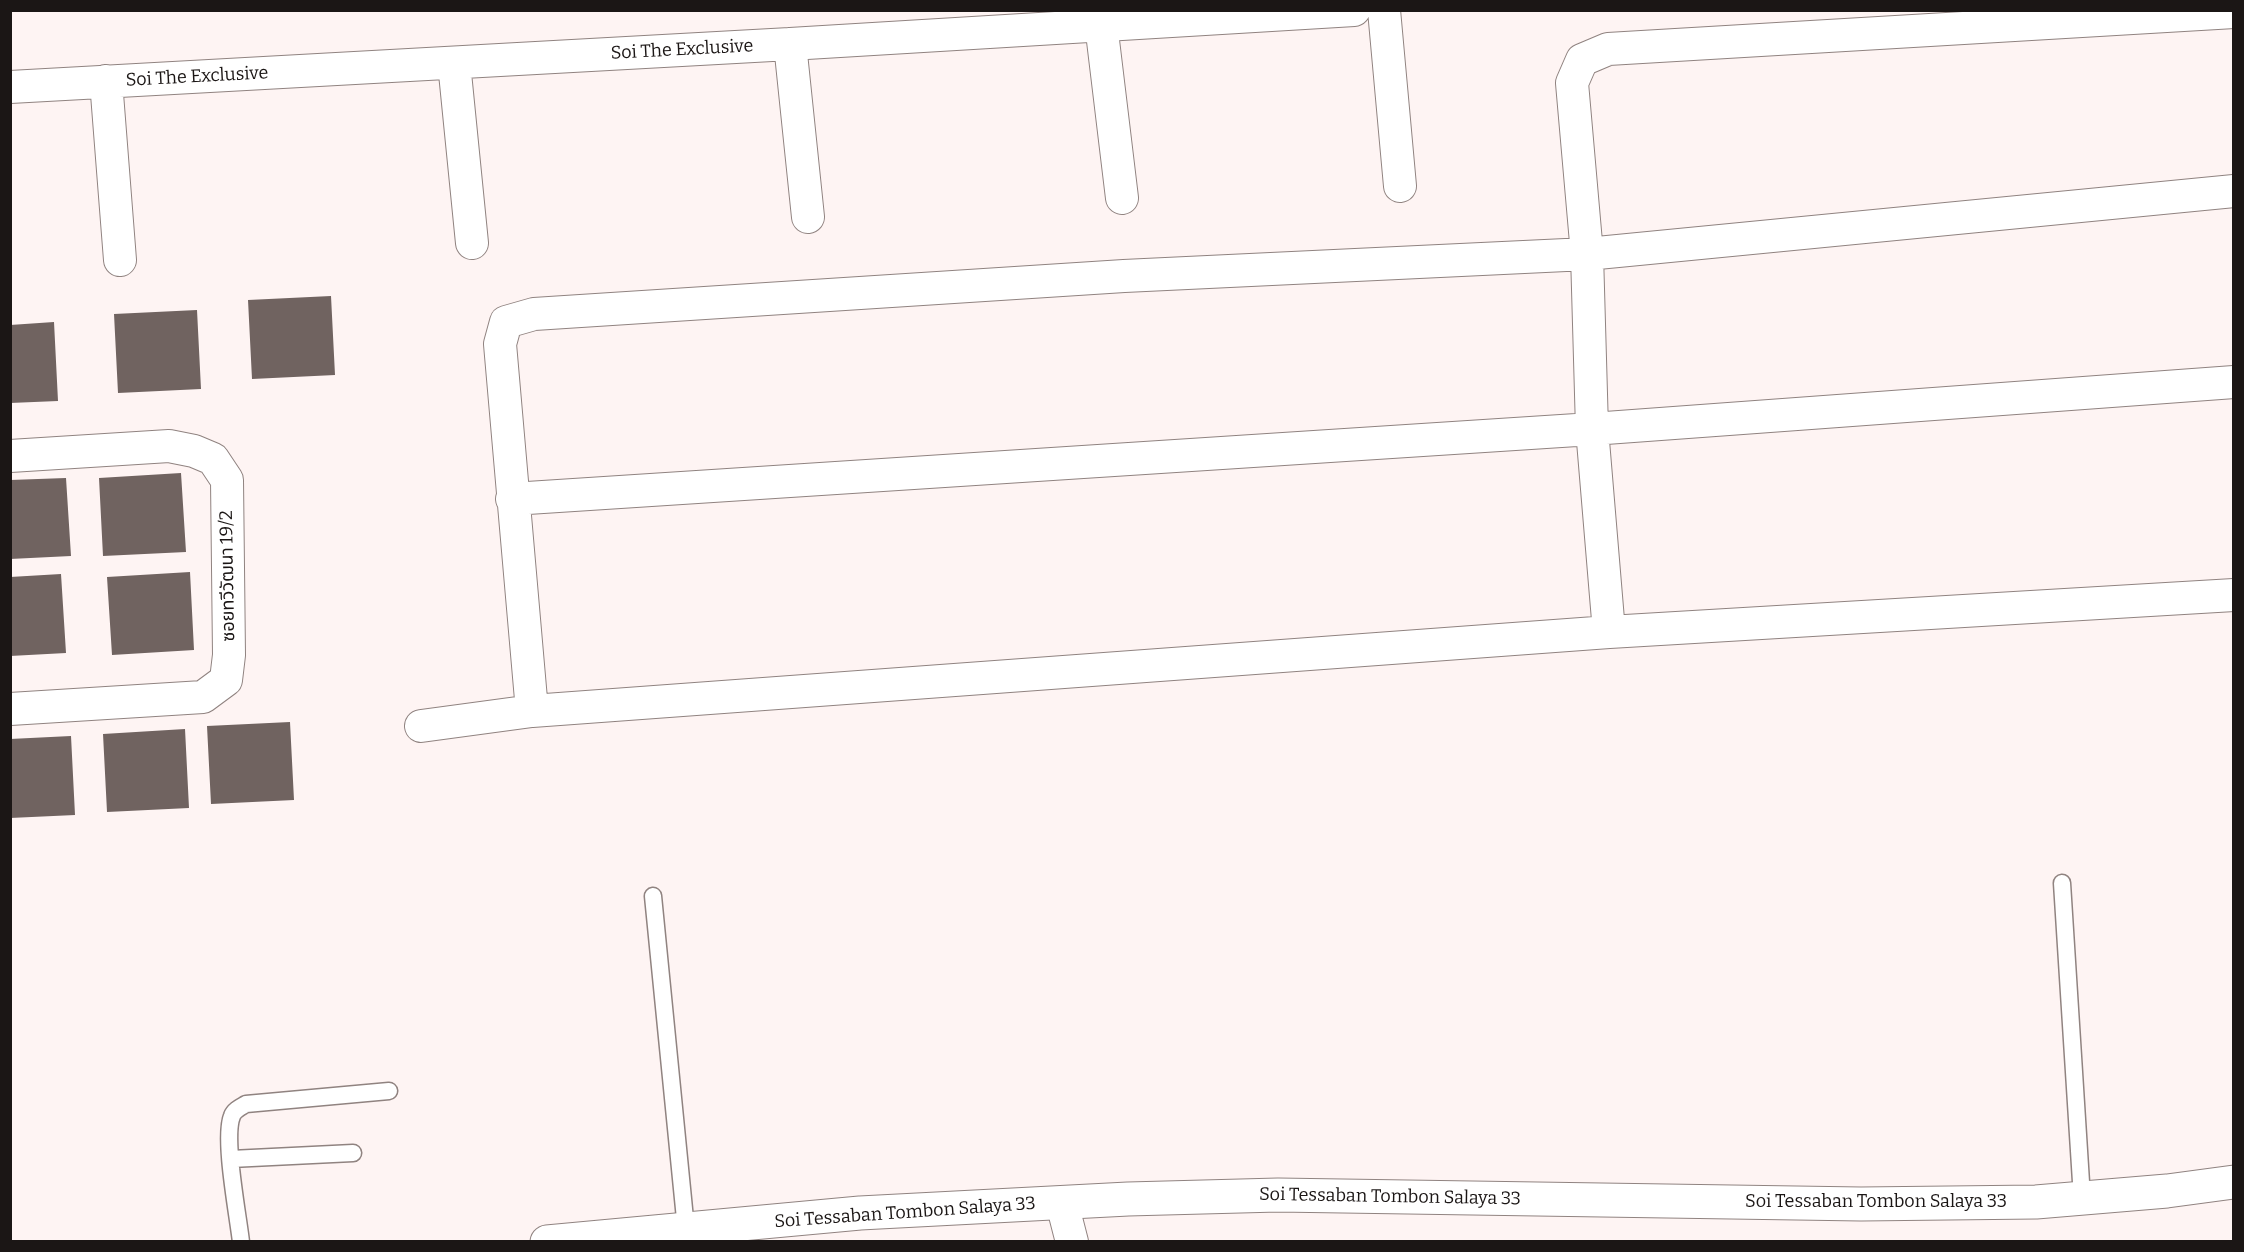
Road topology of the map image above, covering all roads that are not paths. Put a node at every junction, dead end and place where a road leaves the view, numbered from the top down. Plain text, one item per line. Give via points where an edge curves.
1 (1354, 10) edge
2 (1384, 10) edge
3 (2234, 12) edge
4 (1101, 24) junction
5 (790, 44) junction
6 (454, 63) junction
7 (106, 81) junction
8 (10, 87) edge
9 (1400, 186) dead end
10 (2234, 191) edge
11 (1122, 198) dead end
12 (808, 217) dead end
13 (472, 243) dead end
14 (1587, 254) junction
15 (120, 260) dead end
16 (2234, 382) edge
17 (1592, 429) junction
18 (10, 456) edge
19 (512, 499) junction
20 (2234, 595) edge
21 (1609, 632) junction
22 (10, 709) edge
23 (532, 711) junction
24 (421, 726) dead end
25 (2062, 883) dead end
26 (653, 896) dead end
27 (389, 1091) dead end
28 (353, 1153) dead end
29 (231, 1159) junction
30 (2234, 1182) edge
31 (2082, 1198) junction
32 (1062, 1203) junction
33 (702, 1233) edge
34 (616, 1239) edge
35 (241, 1242) edge
36 (547, 1242) edge
37 (1072, 1242) edge

1 - 4 street, Soi The Exclusive
2 - 9 street
3 - 14 street via 1608,49 1582,60 1572,83
4 - 5 street, Soi The Exclusive
4 - 11 street
5 - 6 street, Soi The Exclusive
5 - 12 street
6 - 7 street, Soi The Exclusive
6 - 13 street
7 - 8 street, Soi The Exclusive
7 - 15 street
10 - 14 street
14 - 17 street
14 - 19 street via 1124,276 534,314 506,322 500,344
16 - 17 street
17 - 19 street
17 - 21 street
18 - 22 street, ซอยทวีวัฒนา 19/2 via 169,446 194,450 213,459 227,480 229,655 226,681 203,697
19 - 23 street
20 - 21 street
21 - 23 street
23 - 24 street
25 - 31 lane
26 - 33 lane
27 - 29 lane via 246,1104 233,1113 229,1126
28 - 29 lane
29 - 35 lane
30 - 31 street, Soi Tessaban Tombon Salaya 33
31 - 32 street, Soi Tessaban Tombon Salaya 33 via 1861,1204 1278,1195
32 - 33 street, Soi Tessaban Tombon Salaya 33 via 860,1213
32 - 37 street
33 - 34 street, Soi Tessaban Tombon Salaya 33
34 - 36 street, Soi Tessaban Tombon Salaya 33

